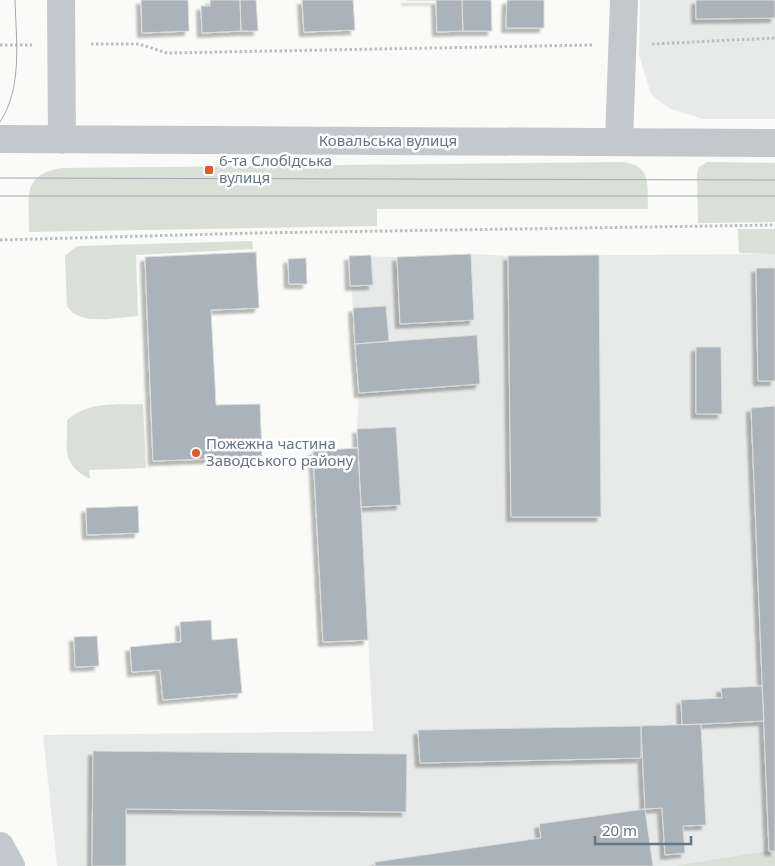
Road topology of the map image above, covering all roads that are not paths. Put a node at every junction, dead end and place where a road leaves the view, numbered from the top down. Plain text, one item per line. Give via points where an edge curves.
1 (60, 0) edge
2 (624, 0) edge
3 (0, 140) edge
4 (62, 140) junction
5 (619, 142) junction
6 (775, 143) edge
7 (0, 846) edge
8 (10, 866) edge

1 - 4 street
2 - 5 street
3 - 4 street, Ковальська вулиця
4 - 5 street, Ковальська вулиця
5 - 6 street, Ковальська вулиця
7 - 8 street

